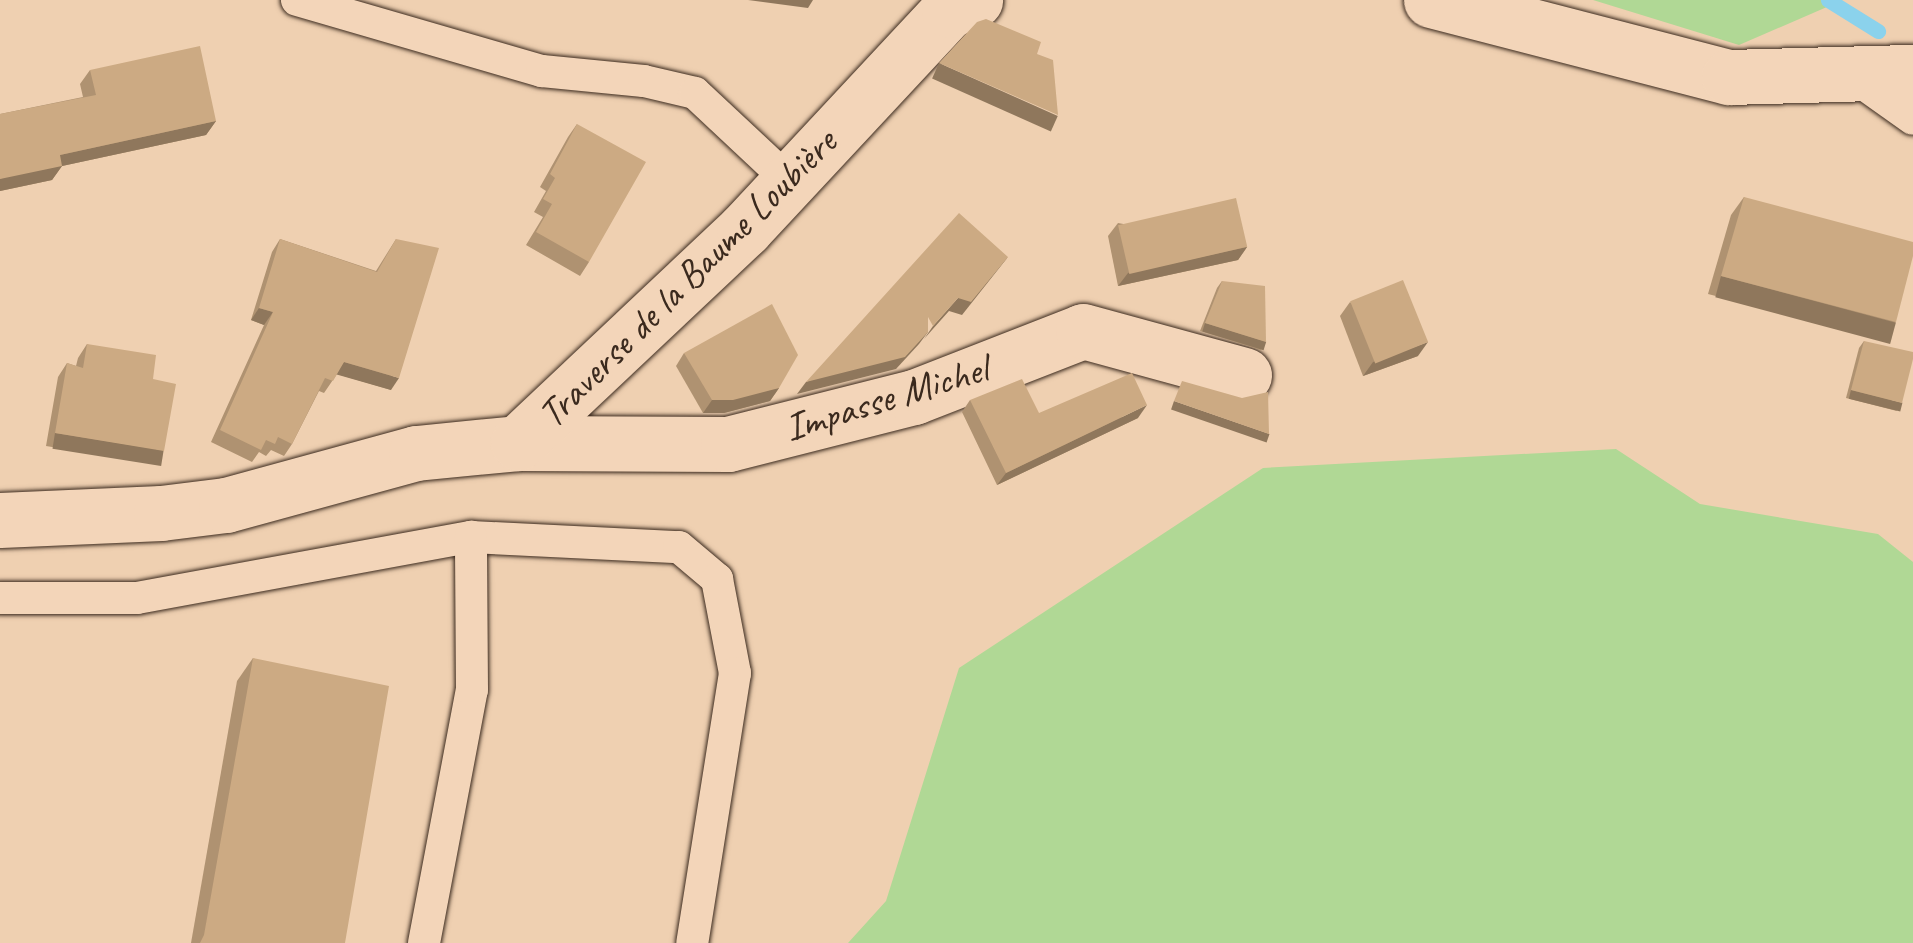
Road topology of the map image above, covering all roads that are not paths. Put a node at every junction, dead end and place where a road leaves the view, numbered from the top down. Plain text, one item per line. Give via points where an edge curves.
1 (297, 0) edge
2 (974, 0) edge
3 (1431, 0) edge
4 (1913, 72) edge
5 (1854, 77) junction
6 (1913, 119) edge
7 (790, 182) junction
8 (1244, 375) dead end
9 (518, 443) junction
10 (0, 520) edge
11 (470, 537) junction
12 (0, 598) edge
13 (424, 943) edge
14 (692, 943) edge

1 - 7 lane via 542,71 644,81 695,94
2 - 7 street, Traverse de la Baume Loubière via 948,10
3 - 5 street via 1729,77
4 - 5 street
5 - 6 lane
7 - 9 street, Traverse de la Baume Loubière
8 - 9 street, Impasse Michel via 1083,332 914,397 728,444
9 - 10 street, Traverse de la Baume Loubière via 416,453 226,504
11 - 12 lane via 137,598
11 - 13 lane via 472,690
11 - 14 lane via 679,547 717,579 735,674

